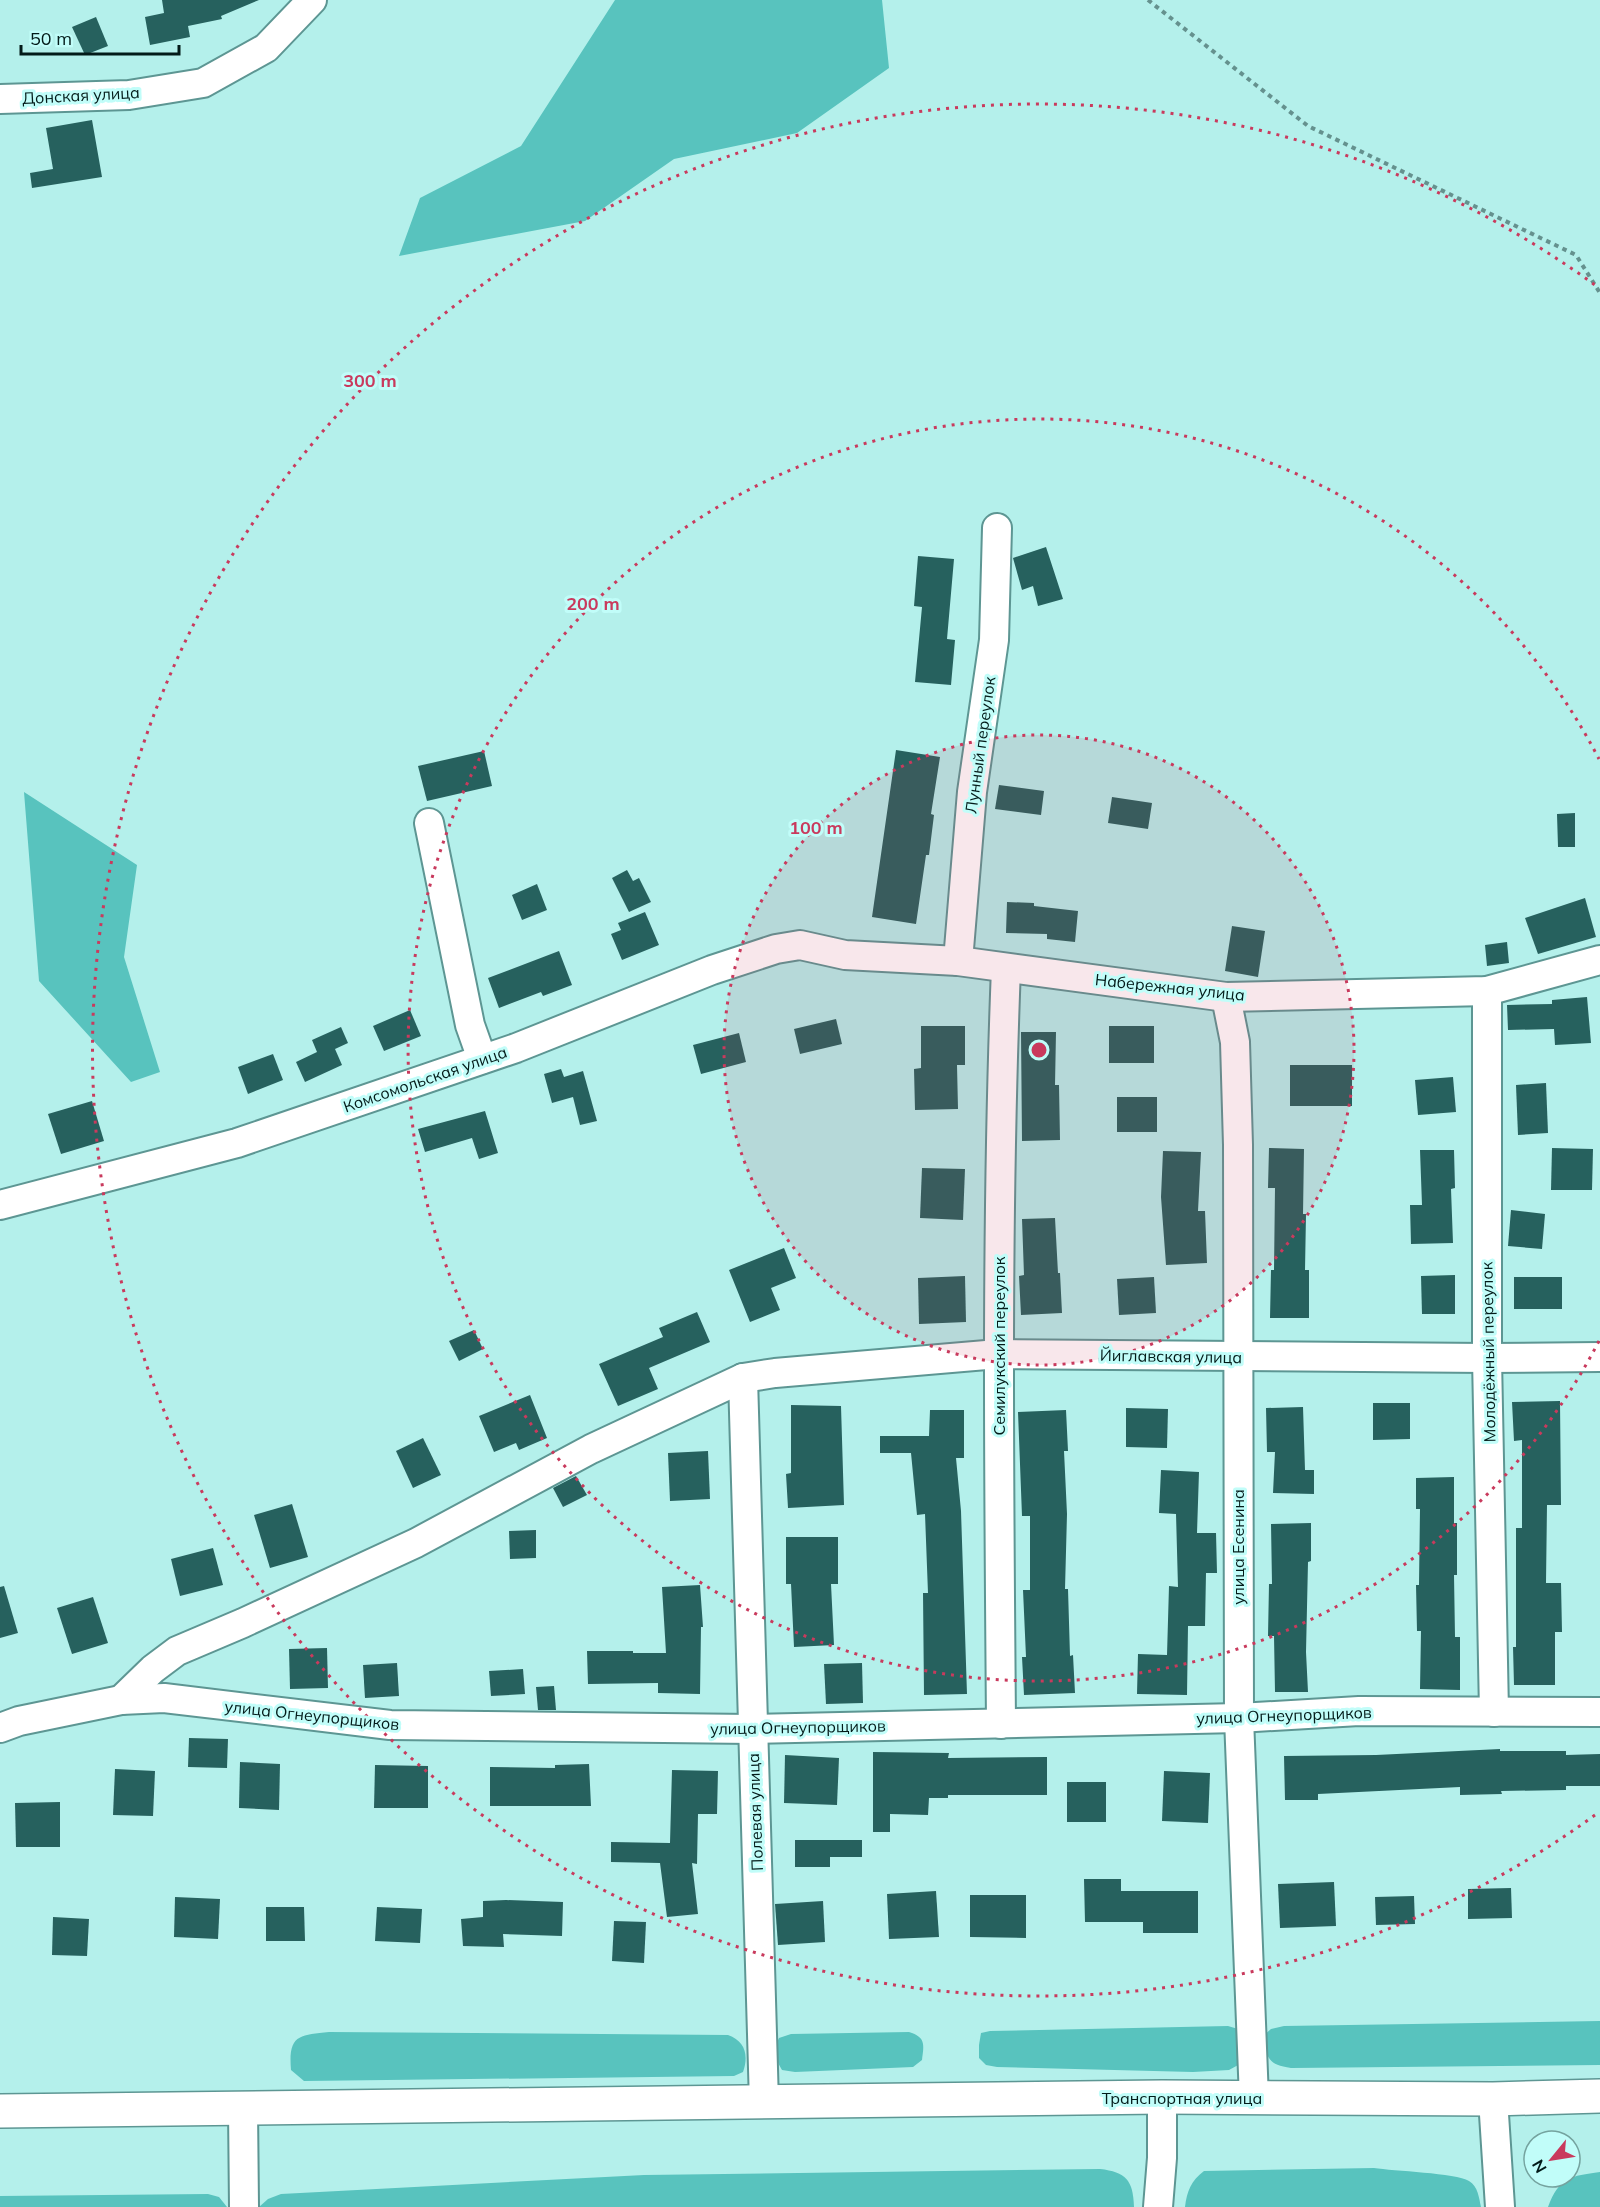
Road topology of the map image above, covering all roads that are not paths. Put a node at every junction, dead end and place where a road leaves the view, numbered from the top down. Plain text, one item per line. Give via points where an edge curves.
1 (312, 0) edge
2 (0, 99) edge
3 (997, 528) dead end
4 (429, 823) dead end
5 (845, 955) joint
6 (1600, 960) edge
7 (958, 961) junction
8 (1006, 968) junction
9 (1487, 992) junction
10 (1226, 997) junction
11 (482, 1059) junction
12 (0, 1205) edge
13 (998, 1354) junction
14 (1237, 1357) junction
15 (1600, 1357) edge
16 (1487, 1358) junction
17 (743, 1378) junction
18 (121, 1700) junction
19 (1494, 1712) junction
20 (1600, 1712) edge
21 (1239, 1718) junction
22 (1001, 1724) junction
23 (0, 1728) edge
24 (752, 1729) junction
25 (1600, 2096) edge
26 (1162, 2097) junction
27 (1254, 2099) junction
28 (1493, 2100) junction
29 (764, 2103) junction
30 (243, 2108) junction
31 (0, 2111) edge
32 (244, 2207) edge
33 (1158, 2207) edge
34 (1500, 2207) edge

1 - 2 street, Донская улица via 266,48 203,83 129,95
3 - 7 street, Лунный переулок via 994,640 972,792
4 - 11 street via 470,1025
5 - 7 street, Набережная улица
5 - 11 street, Комсомольская улица via 800,945 776,949
6 - 9 street, Набережная улица
7 - 8 street, Набережная улица
8 - 10 street, Набережная улица
8 - 13 street, Семилукский переулок
9 - 10 street, Набережная улица
9 - 16 street, Молодёжный переулок
10 - 14 street, улица Есенина via 1234,1042 1238,1144
11 - 12 street, Комсомольская улица via 237,1143
13 - 14 street, Йиглавская улица
13 - 17 street, Йиглавская улица
13 - 22 street, Семилукский переулок
14 - 16 street, Йиглавская улица
14 - 21 street, улица Есенина
15 - 16 street, Йиглавская улица
16 - 19 street, Молодёжный переулок
17 - 18 street, Йиглавская улица via 591,1449 416,1544 177,1651
17 - 24 street, Полевая улица
18 - 23 street, улица Огнеупорщиков
18 - 24 street, улица Огнеупорщиков via 164,1698 390,1725
19 - 20 street, улица Огнеупорщиков
19 - 21 street, улица Огнеупорщиков via 1359,1711
21 - 22 street, улица Огнеупорщиков
21 - 27 street, улица Есенина
22 - 24 street, улица Огнеупорщиков
24 - 29 street, Полевая улица
25 - 28 main road, Транспортная улица
26 - 27 main road, Транспортная улица
26 - 29 main road, Транспортная улица
26 - 33 street
27 - 28 main road, Транспортная улица
28 - 34 street
29 - 30 main road, Транспортная улица
30 - 31 main road, Транспортная улица
30 - 32 street

